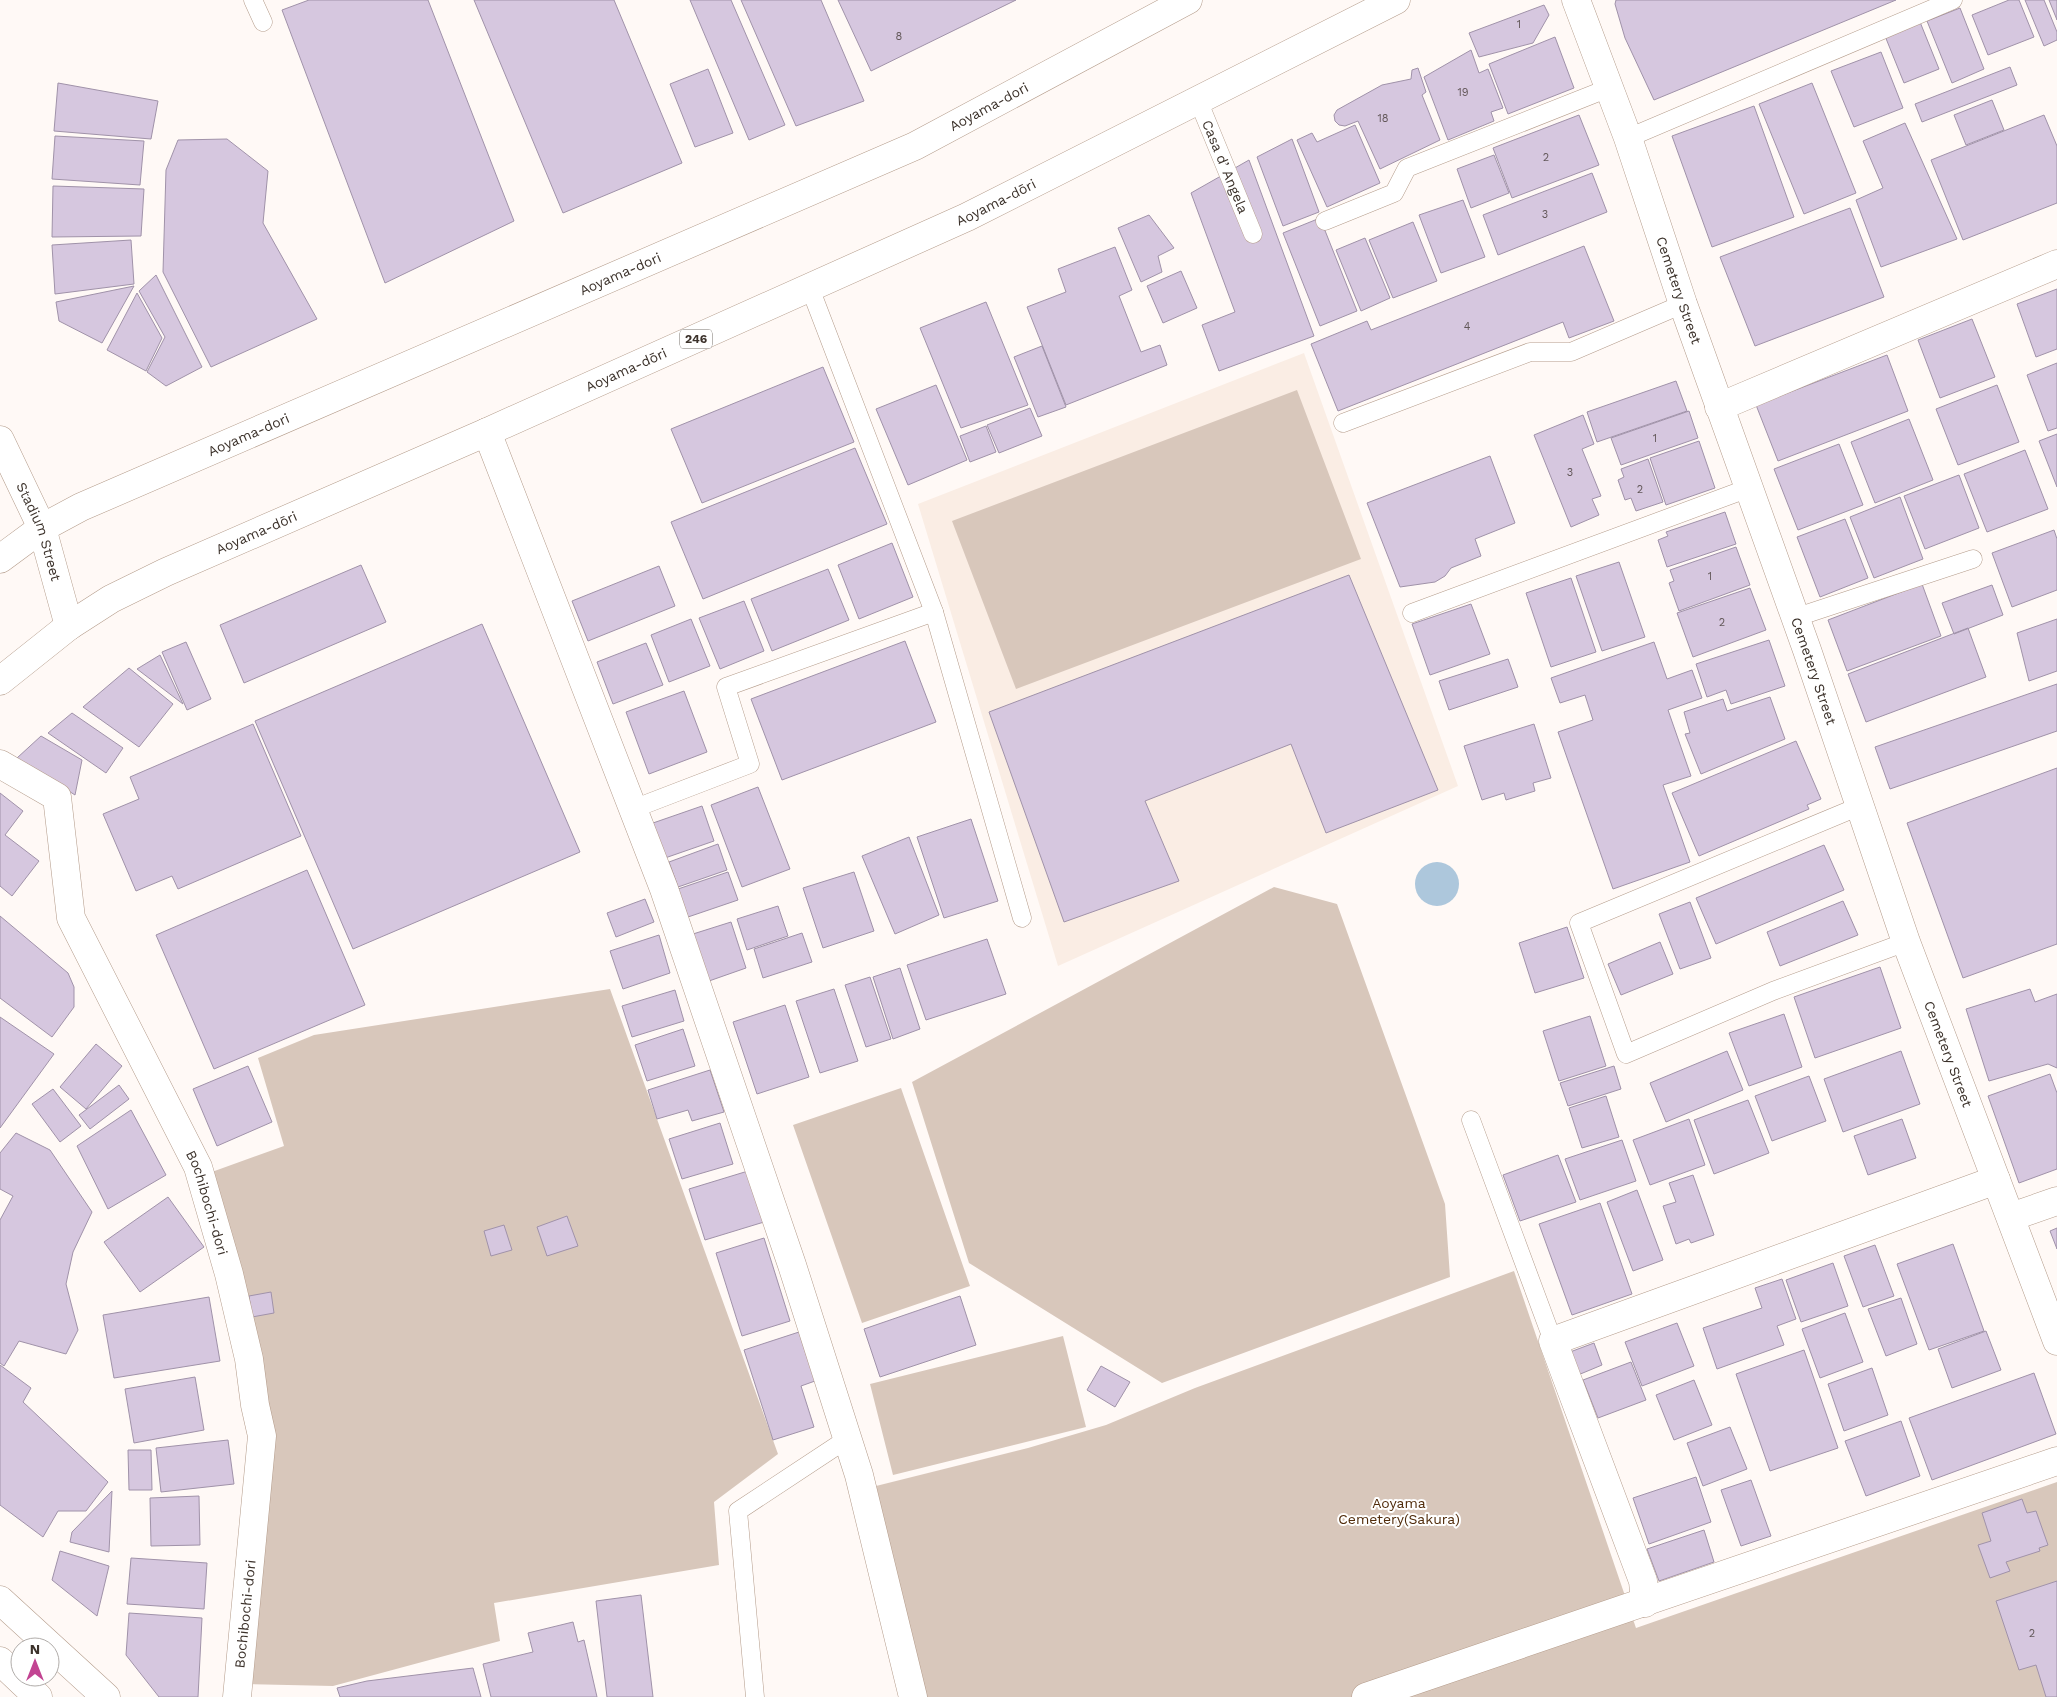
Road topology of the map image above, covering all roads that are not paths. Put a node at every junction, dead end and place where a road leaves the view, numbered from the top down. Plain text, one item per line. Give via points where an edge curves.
1 (253, 0) edge
2 (1188, 0) edge
3 (1396, 0) edge
4 (1576, 0) edge
5 (1953, 0) edge
6 (263, 22) dead end
7 (1609, 88) junction
8 (1198, 100) junction
9 (1628, 138) junction
10 (1325, 221) dead end
11 (1252, 234) dead end
12 (2057, 264) edge
13 (810, 288) junction
14 (1683, 304) junction
15 (1719, 407) junction
16 (1343, 423) dead end
17 (488, 432) junction
18 (0, 440) edge
19 (1749, 488) junction
20 (42, 528) junction
21 (0, 559) edge
22 (1972, 559) dead end
23 (934, 612) junction
24 (1412, 613) dead end
25 (1794, 618) junction
26 (69, 626) junction
27 (0, 681) edge
28 (0, 764) edge
29 (1860, 806) junction
30 (633, 809) junction
31 (1022, 918) dead end
32 (1906, 942) junction
33 (1471, 1120) dead end
34 (1996, 1180) junction
35 (2057, 1201) edge
36 (2011, 1217) junction
37 (1553, 1341) junction
38 (2057, 1341) edge
39 (848, 1439) junction
40 (2057, 1461) edge
41 (0, 1600) edge
42 (1645, 1603) junction
43 (0, 1661) edge
44 (38, 1697) edge
45 (106, 1697) edge
46 (238, 1697) edge
47 (755, 1697) edge
48 (913, 1697) edge
49 (1366, 1697) edge

1 - 6 lane
2 - 20 main road, Aoyama-dori via 915,146 81,507
3 - 8 main road, Aoyama-dōri / 246
4 - 7 main road, Cemetery Street
5 - 9 lane
7 - 9 main road, Cemetery Street
7 - 10 lane via 1406,168 1394,193
8 - 11 lane, Casa d’ Angela
8 - 13 main road, Aoyama-dōri / 246 via 967,217
9 - 14 main road, Cemetery Street
12 - 15 main road
13 - 17 main road, Aoyama-dōri / 246
13 - 23 lane
14 - 15 main road, Cemetery Street
14 - 16 lane via 1571,352 1530,352
15 - 19 main road, Cemetery Street
17 - 26 main road, Aoyama-dōri / 246 via 166,572 111,599
17 - 30 main road
18 - 20 main road, Stadium Street
19 - 24 lane
19 - 25 main road, Cemetery Street
20 - 21 main road
20 - 26 main road, Stadium Street
22 - 25 lane
23 - 30 lane via 726,687 750,764
23 - 31 lane
25 - 29 main road, Cemetery Street
26 - 27 main road, Aoyama-dōri / 246
28 - 46 main road, Bochibochi-dori via 57,797 71,918 198,1168 229,1274 249,1359 262,1436
29 - 32 main road, Cemetery Street
29 - 32 lane via 1579,923 1626,1054 1773,991
30 - 39 main road via 664,889
32 - 34 main road, Cemetery Street
33 - 37 lane
34 - 36 main road, Cemetery Street
34 - 37 main road
35 - 36 main road
36 - 38 main road, Cemetery Street
37 - 42 main road via 1643,1581
39 - 47 lane via 738,1511
39 - 48 main road
40 - 42 main road
41 - 45 main road
42 - 49 main road
43 - 44 main road

